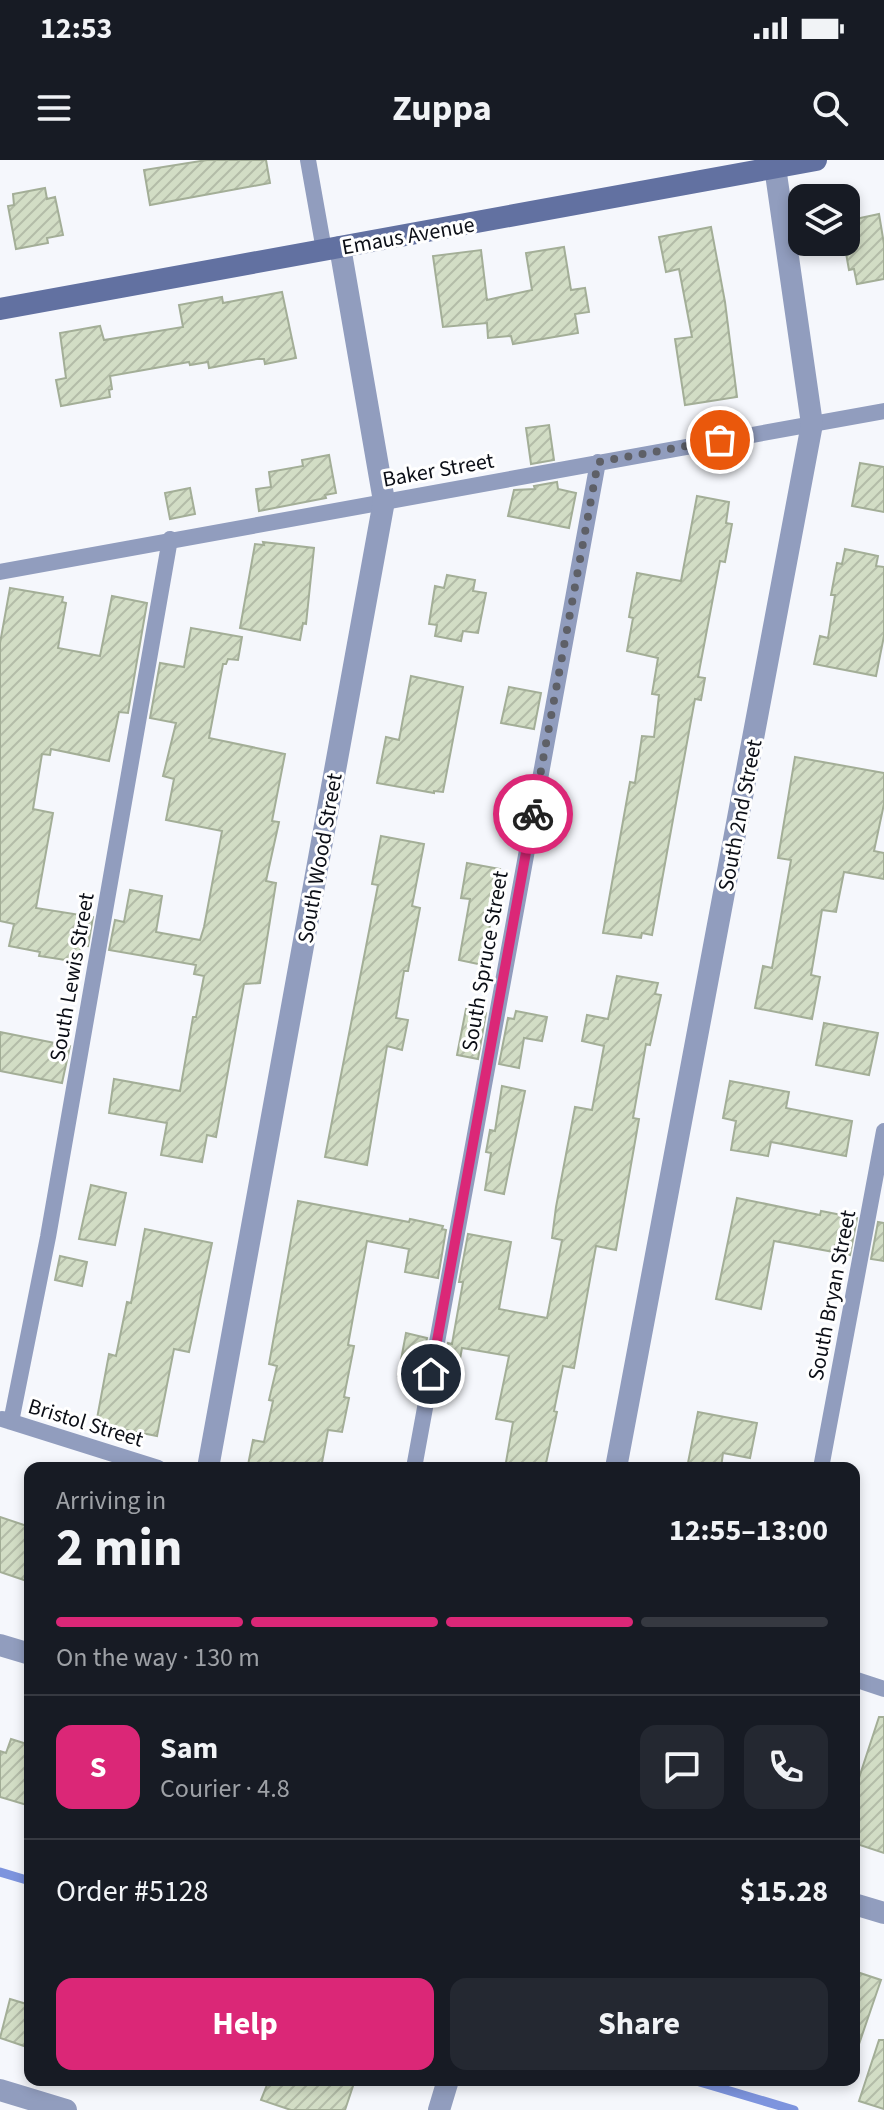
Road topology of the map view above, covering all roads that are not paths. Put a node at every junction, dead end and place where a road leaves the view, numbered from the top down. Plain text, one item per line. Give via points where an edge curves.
1 (308, 160) edge
2 (816, 160) edge
3 (775, 164) edge
4 (332, 249) junction
5 (0, 309) edge
6 (884, 411) edge
7 (812, 424) junction
8 (598, 462) junction
9 (384, 501) junction
10 (170, 539) junction
11 (0, 572) edge
12 (884, 1131) edge
13 (5, 1420) edge
14 (139, 1462) edge
15 (209, 1462) edge
16 (415, 1462) edge
17 (617, 1462) edge
18 (822, 1462) edge
19 (0, 1645) edge
20 (24, 1652) edge
21 (860, 1681) edge
22 (884, 1689) edge
23 (860, 1906) edge
24 (884, 1913) edge
25 (446, 2086) edge
26 (0, 2090) edge
27 (66, 2110) edge
28 (439, 2110) edge

1 - 4 lane, South Wood Street
2 - 3 main road, Emaus Avenue
3 - 4 main road, Emaus Avenue
3 - 7 street, South 2nd Street
4 - 5 main road, Emaus Avenue
4 - 9 street, South Wood Street
6 - 7 lane, Baker Street
7 - 8 lane, Baker Street
7 - 17 street, South 2nd Street
8 - 9 lane, Baker Street
8 - 16 lane, South Spruce Street
9 - 10 lane, Baker Street
9 - 15 street, South Wood Street
10 - 11 lane, Baker Street
10 - 13 lane, South Lewis Street via 53,1206
12 - 18 lane, South Bryan Street
13 - 14 lane, Bristol Street
19 - 20 street
21 - 22 lane
23 - 24 street
25 - 28 street
26 - 27 street

